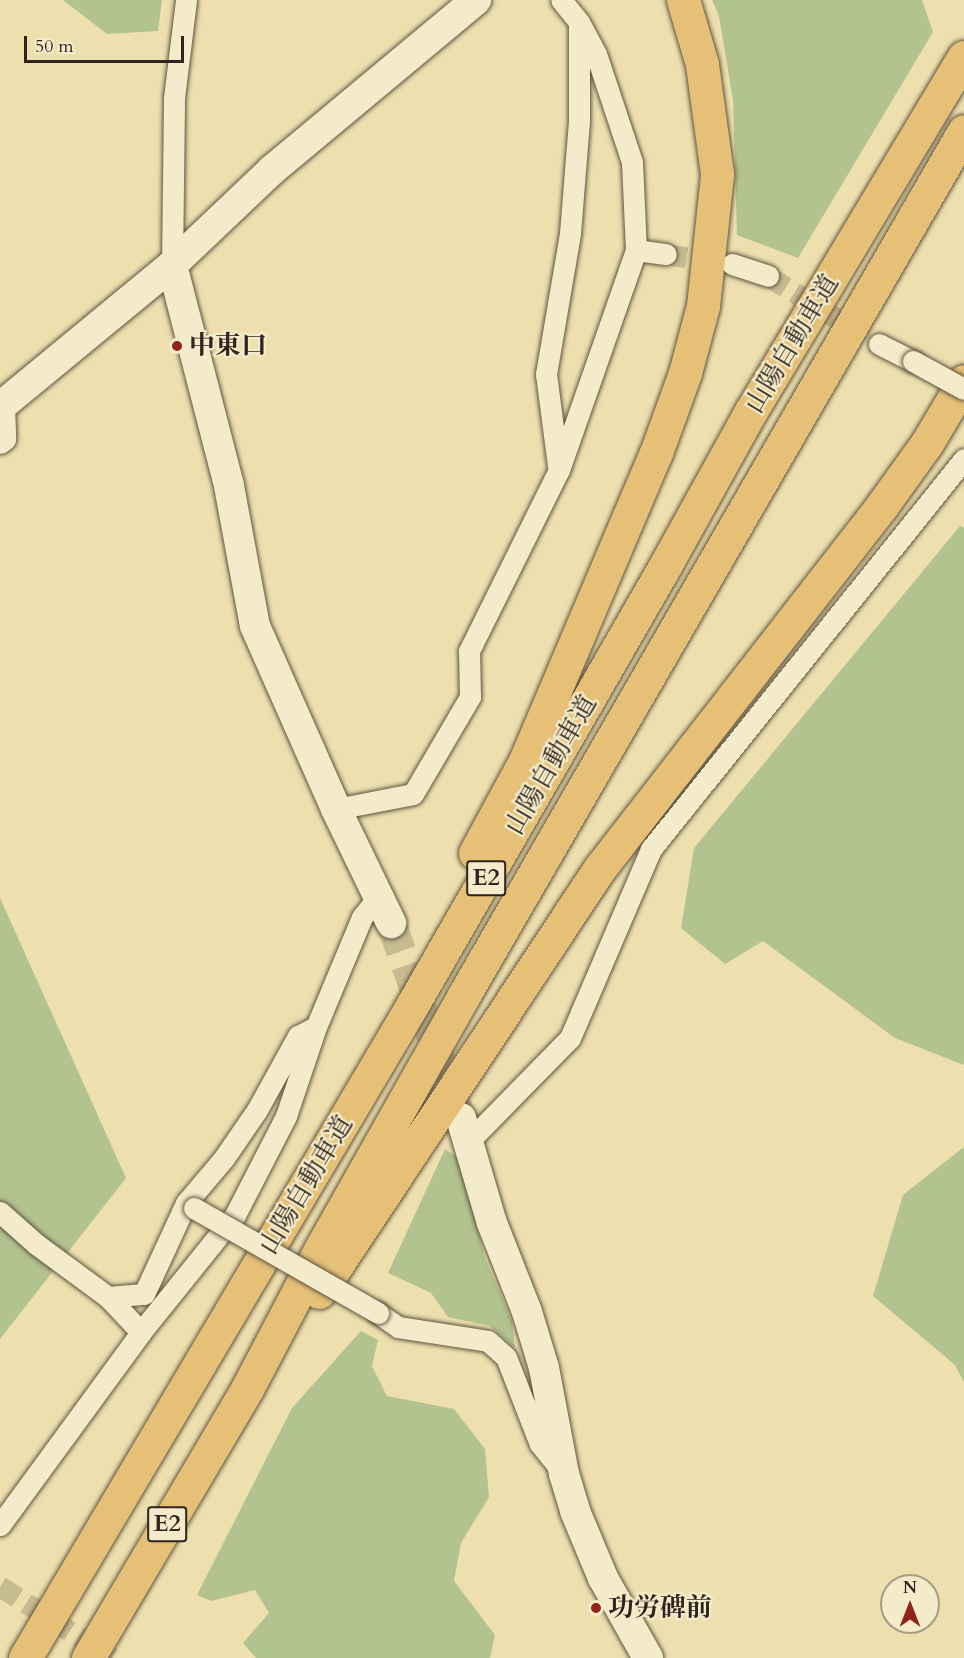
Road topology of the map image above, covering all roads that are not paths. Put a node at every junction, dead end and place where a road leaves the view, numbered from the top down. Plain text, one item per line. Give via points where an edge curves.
1 (186, 0) edge
2 (476, 0) edge
3 (561, 0) edge
4 (683, 0) edge
5 (579, 22) junction
6 (964, 57) edge
7 (963, 133) edge
8 (636, 250) junction
9 (666, 254) tunnel mouth
10 (732, 264) tunnel mouth
11 (172, 265) junction
12 (768, 276) tunnel mouth
13 (879, 344) tunnel mouth
14 (964, 381) edge
15 (964, 389) edge
16 (1, 404) edge
17 (0, 443) edge
18 (964, 459) edge
19 (558, 470) junction
20 (336, 809) junction
21 (378, 897) junction
22 (391, 923) tunnel mouth
23 (316, 1027) junction
24 (465, 1129) joint
25 (190, 1206) junction
26 (0, 1212) edge
27 (108, 1297) junction
28 (141, 1332) junction
29 (247, 1389) junction
30 (564, 1474) junction
31 (0, 1525) edge
32 (24, 1658) edge
33 (88, 1658) edge
34 (648, 1658) edge

1 - 11 street via 174,98
2 - 11 street via 272,170
3 - 5 street
4 - 32 highway via 702,64 717,174 703,306 685,373 656,453 525,761 348,1087
5 - 8 street via 596,54 632,162
5 - 19 street via 579,120 570,233 546,374
6 - 32 highway, 山陽自動車道 / E2 via 751,411 410,1009
7 - 29 highway, 山陽自動車道 / E2 via 464,995 321,1248
8 - 9 street
8 - 19 street
10 - 12 street
11 - 16 street
11 - 20 street via 229,486 255,626
13 - 15 street, bridge
14 - 29 highway via 927,443 881,507 600,868 308,1310
16 - 17 street via 5,439
18 - 24 street via 651,849 570,1038
19 - 20 street via 469,651 470,697 413,794
20 - 21 street
21 - 22 street
21 - 23 street via 362,917
23 - 25 street via 298,1036 257,1110
23 - 28 street via 286,1116 235,1215
24 - 30 street via 492,1223 544,1368
25 - 27 street via 144,1294
25 - 30 street, bridge via 398,1327 488,1341 506,1357 540,1444
26 - 27 street
27 - 28 street
28 - 31 street
29 - 33 highway, 山陽自動車道 / E2
30 - 34 street via 603,1578

